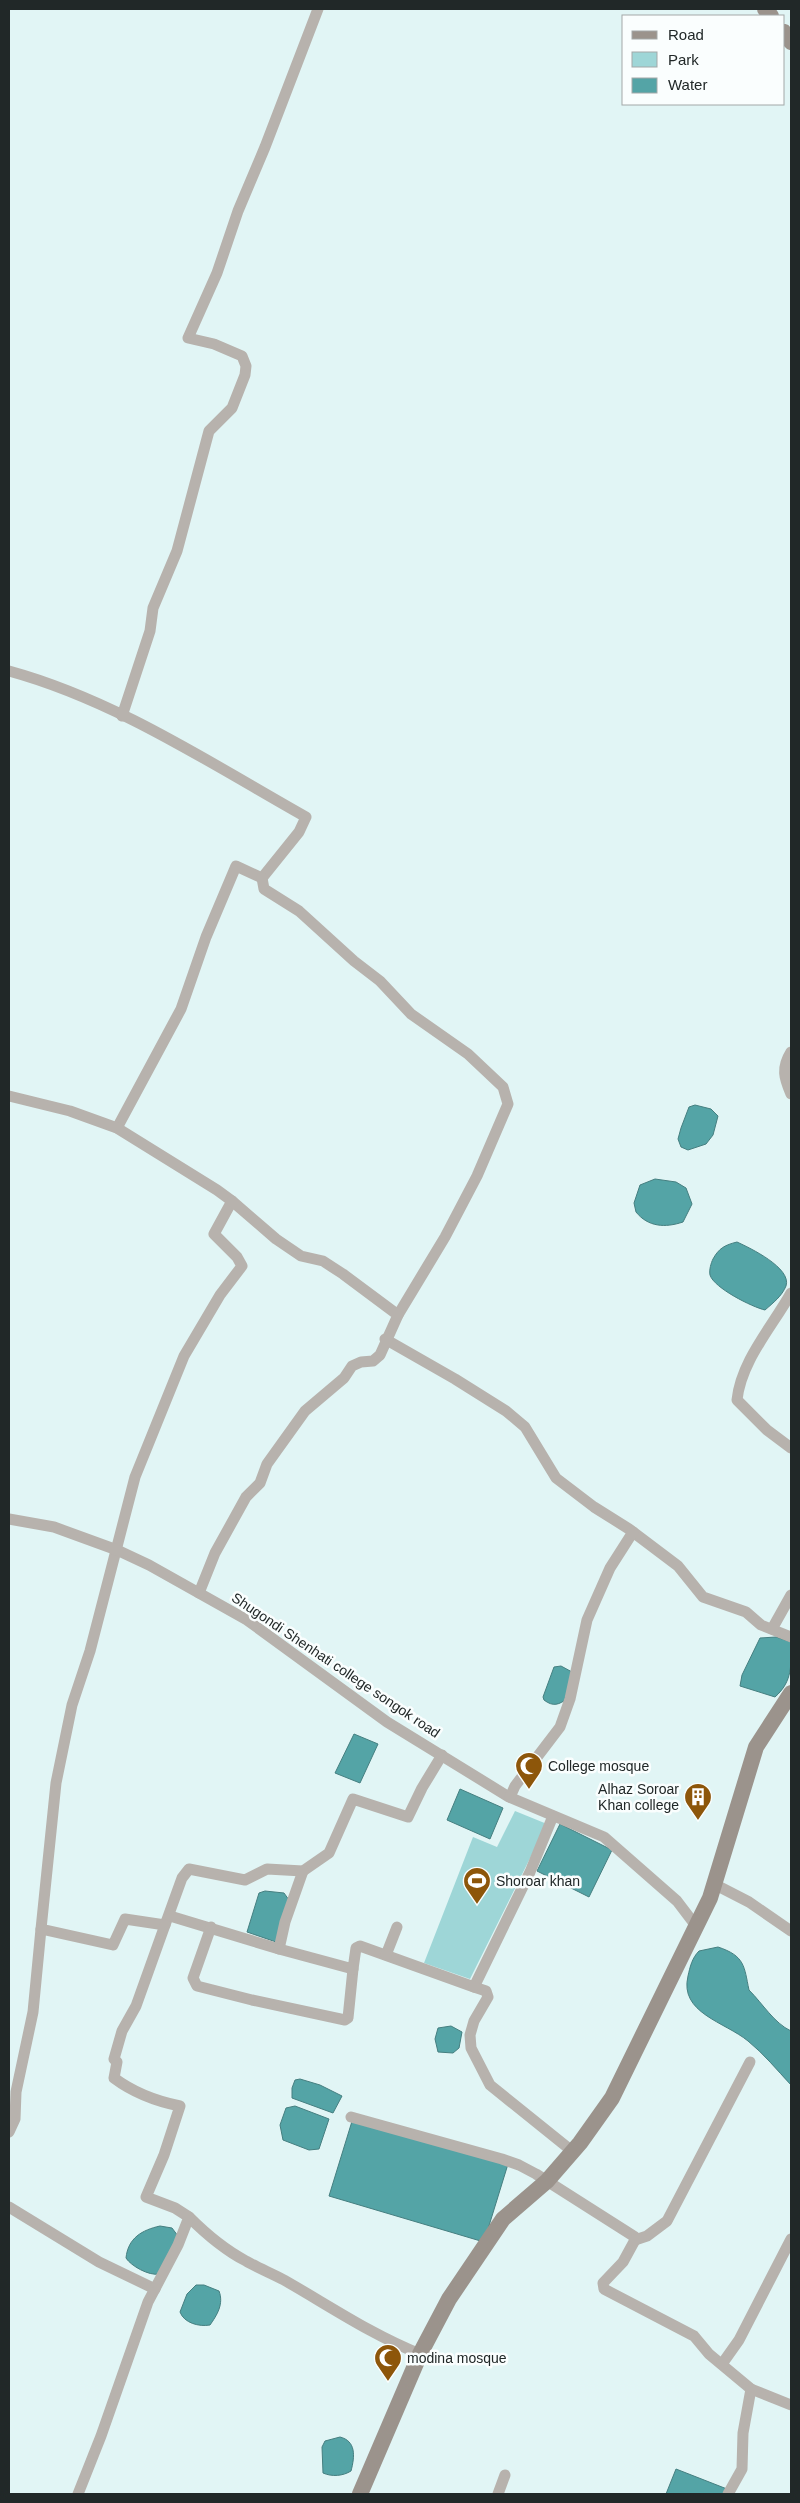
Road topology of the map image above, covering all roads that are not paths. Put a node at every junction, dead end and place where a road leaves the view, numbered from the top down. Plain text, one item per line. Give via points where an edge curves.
1 (318, 9) edge
2 (9, 670) edge
3 (122, 716) junction
4 (262, 878) junction
5 (791, 1052) edge
6 (791, 1094) edge
7 (9, 1096) edge
8 (117, 1128) junction
9 (232, 1201) junction
10 (791, 1293) edge
11 (398, 1314) junction
12 (385, 1339) junction
13 (791, 1448) edge
14 (9, 1518) edge
15 (633, 1532) junction
16 (117, 1550) junction
17 (199, 1593) junction
18 (791, 1595) edge
19 (772, 1629) junction
20 (791, 1637) edge
21 (791, 1693) edge
22 (442, 1755) junction
23 (510, 1797) junction
24 (553, 1816) junction
25 (303, 1871) junction
26 (714, 1884) junction
27 (167, 1920) junction
28 (696, 1926) junction
29 (211, 1927) junction
30 (396, 1927) dead end
31 (41, 1929) junction
32 (791, 1931) edge
33 (279, 1948) junction
34 (386, 1955) junction
35 (353, 1969) junction
36 (474, 1987) junction
37 (750, 2062) dead end
38 (351, 2117) dead end
39 (9, 2132) edge
40 (572, 2151) junction
41 (546, 2181) junction
42 (9, 2206) edge
43 (189, 2217) junction
44 (791, 2239) edge
45 (635, 2240) junction
46 (155, 2289) junction
47 (420, 2354) junction
48 (722, 2364) junction
49 (751, 2389) junction
50 (791, 2404) edge
51 (505, 2475) dead end
52 (78, 2494) edge
53 (360, 2494) edge
54 (498, 2494) edge
55 (728, 2494) edge

1 - 3 street via 238,211 217,273 188,338 214,344 242,356 245,376 232,408 209,431 177,551 153,608 150,631
2 - 3 street via 84,696
3 - 4 street via 208,760 306,817 299,832
4 - 8 street via 236,866 206,937 182,1009
4 - 11 street via 264,890 299,911 380,981 411,1014 468,1054 503,1087 508,1104 477,1176 445,1237
5 - 6 street via 783,1075
7 - 8 street via 70,1111
8 - 9 street
9 - 11 street via 276,1239 301,1256 322,1262 343,1274
9 - 16 street via 214,1234 242,1266 220,1295 184,1356 136,1477
10 - 13 street via 747,1366 738,1384 737,1400
11 - 12 street
12 - 15 street via 506,1411 525,1427 556,1478
12 - 17 street via 380,1355 373,1361 352,1366 344,1378 305,1411 267,1464 260,1483 246,1497 215,1553
14 - 16 street, Shugondi Shenhati college songok road via 54,1527
15 - 19 street via 678,1566 704,1597 746,1612 761,1625
15 - 23 street via 610,1568 587,1620 570,1699 560,1727
16 - 17 street, Shugondi Shenhati college songok road
16 - 31 street via 72,1705 56,1783
17 - 22 street, Shugondi Shenhati college songok road via 247,1620 387,1722
18 - 19 street
19 - 20 street
21 - 26 street via 756,1747
22 - 23 street, Shugondi Shenhati college songok road
22 - 25 street via 408,1817 352,1799 329,1853
23 - 24 street, Shugondi Shenhati college songok road
24 - 28 street, Shugondi Shenhati college songok road via 604,1837 677,1901
24 - 36 street via 534,1865
25 - 27 street via 267,1869 245,1880 191,1868 182,1878
25 - 33 street
26 - 28 street
26 - 32 street via 749,1902
27 - 29 street
27 - 31 street via 125,1919 114,1944 109,1946
27 - 43 street via 136,2006 122,2030 114,2059 117,2062 114,2078 156,2101 180,2106 164,2156 146,2196
28 - 40 street via 612,2098
29 - 33 street
29 - 35 street via 193,1978 197,1986 345,2020 348,2018
30 - 34 street
31 - 39 street via 33,2012 16,2092 15,2119
33 - 35 street
34 - 35 street via 358,1946
34 - 36 street
36 - 40 street via 486,1991 488,1997 474,2021 471,2048 490,2085
37 - 45 street via 666,2221
38 - 41 street via 502,2158
40 - 41 street
41 - 45 street via 619,2225
41 - 47 street via 503,2219 449,2299
42 - 46 street via 98,2262
43 - 46 street
43 - 47 street via 210,2237 244,2260
44 - 48 street via 739,2340
45 - 48 street via 623,2262 602,2287 694,2336
46 - 52 street
47 - 53 street
48 - 49 street
49 - 50 street
49 - 55 street via 743,2433 742,2469
51 - 54 street

